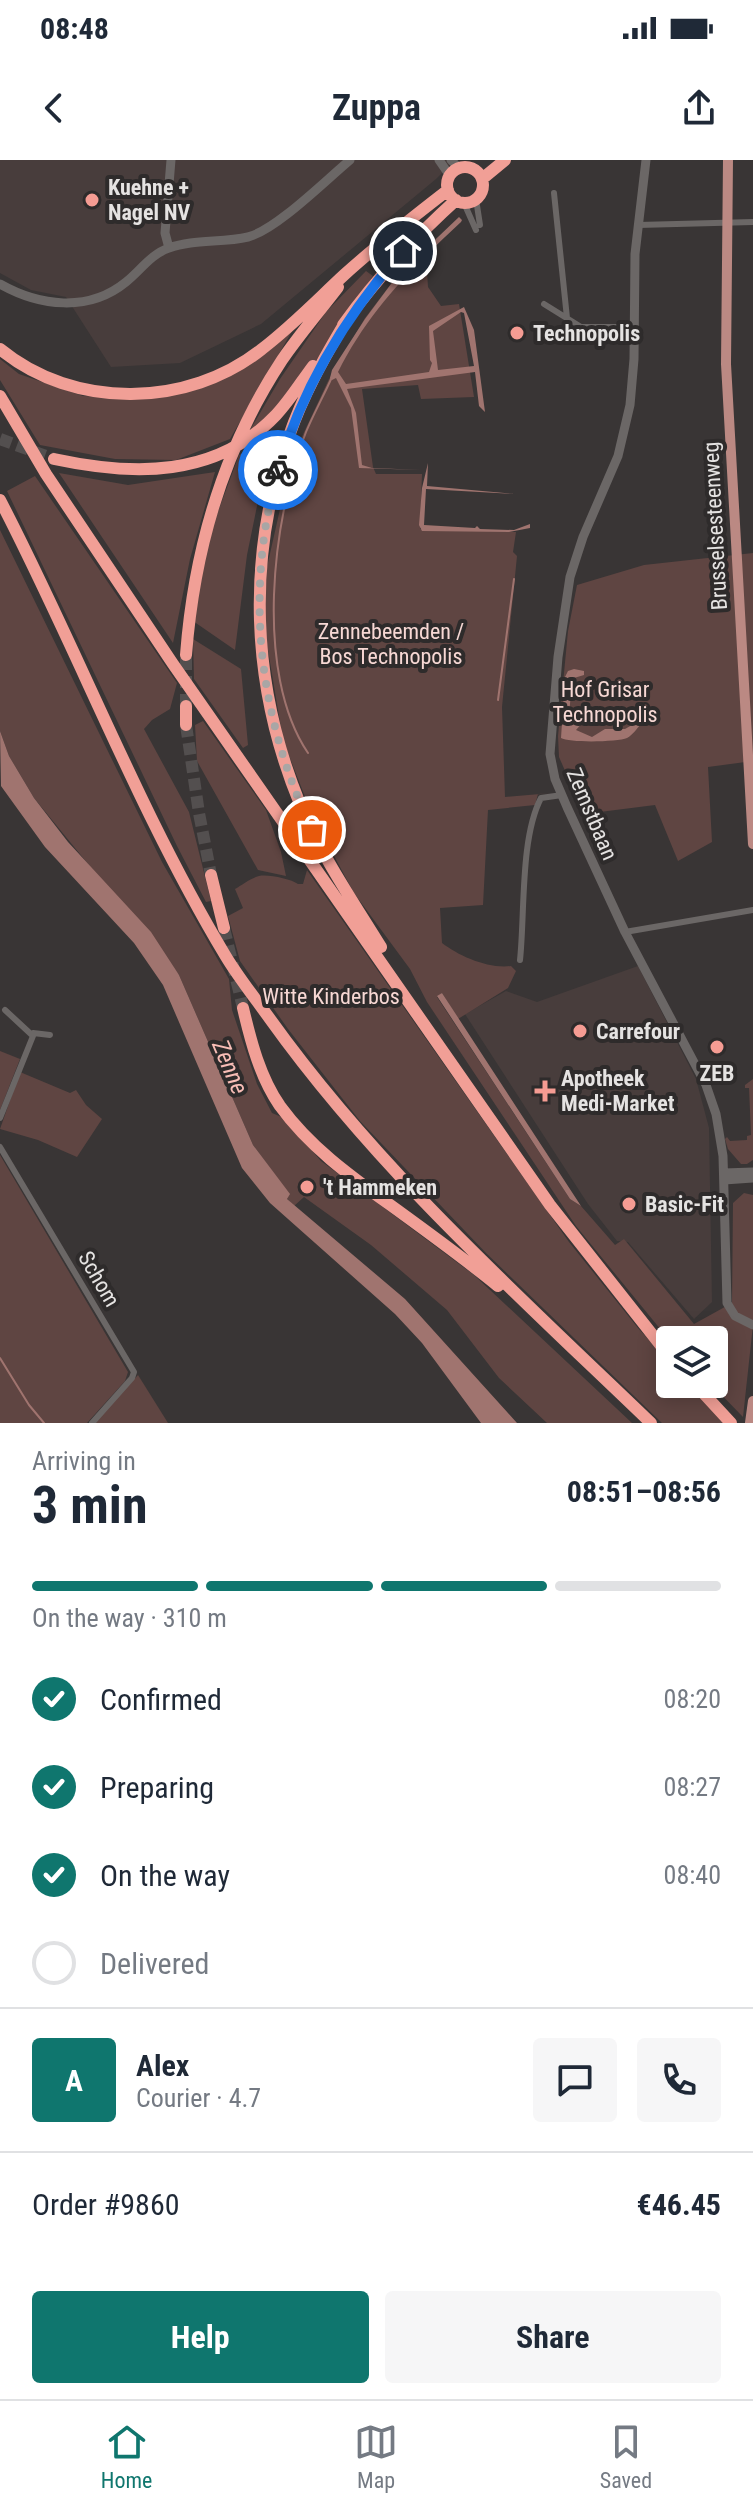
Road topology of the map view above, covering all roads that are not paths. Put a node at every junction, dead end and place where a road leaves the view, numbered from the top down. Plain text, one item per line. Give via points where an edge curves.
1 (171, 160) edge
2 (350, 160) edge
3 (439, 160) edge
4 (487, 160) edge
5 (505, 160) edge
6 (646, 160) edge
7 (725, 160) edge
8 (453, 168) edge
9 (478, 174) junction
10 (554, 193) dead end
11 (461, 198) junction
12 (753, 222) edge
13 (725, 223) junction
14 (638, 225) junction
15 (169, 248) junction
16 (358, 264) junction
17 (0, 284) edge
18 (544, 304) dead end
19 (567, 318) junction
20 (346, 321) junction
21 (635, 327) junction
22 (0, 349) edge
23 (0, 396) edge
24 (54, 459) tunnel mouth
25 (0, 500) edge
26 (186, 655) tunnel mouth
27 (186, 706) tunnel mouth
28 (186, 725) tunnel mouth
29 (562, 795) junction
30 (753, 844) edge
31 (211, 875) tunnel mouth
32 (753, 910) edge
33 (224, 928) tunnel mouth
34 (625, 932) junction
35 (520, 960) dead end
36 (395, 979) junction
37 (243, 1008) tunnel mouth
38 (5, 1010) dead end
39 (33, 1033) junction
40 (50, 1035) dead end
41 (0, 1118) edge
42 (0, 1147) edge
43 (723, 1156) junction
44 (749, 1175) edge
45 (724, 1176) junction
46 (753, 1325) edge
47 (555, 1331) junction
48 (656, 1339) edge
49 (708, 1398) edge
50 (753, 1401) edge
51 (750, 1421) edge
52 (92, 1423) edge
53 (651, 1423) edge
54 (731, 1423) edge

1 - 15 street via 165,233
2 - 15 street via 268,228
3 - 8 street
4 - 9 highway
5 - 9 highway
6 - 14 street, Zemstbaan
7 - 13 main road, Brusselsesteenweg
8 - 9 highway
8 - 11 highway
9 - 11 highway via 482,189
10 - 19 street
11 - 11 street via 478,227
11 - 16 highway
11 - 20 highway via 419,233
12 - 13 street
13 - 14 street
13 - 30 main road, Brusselsesteenweg via 726,364
14 - 21 street, Zemstbaan
15 - 17 street via 113,292 89,300 48,303
16 - 22 highway via 261,350 187,388 135,395 86,391 32,370
16 - 26 highway via 281,361 230,459 205,533
18 - 19 street
19 - 21 street via 581,327
20 - 24 highway via 277,414 232,450 202,462 157,469 125,470
20 - 36 highway via 299,412 277,473 259,579 260,651 274,728 301,806
21 - 29 street, Zemstbaan via 624,435 575,557 565,604 550,754
23 - 36 highway via 173,664
25 - 47 highway via 162,839 226,956 308,1072 388,1164
27 - 28 highway
29 - 34 street, Zemstbaan
29 - 35 street via 541,798 533,823
31 - 33 highway
32 - 34 street
34 - 43 street, Zemstbaan via 706,1085
36 - 48 highway via 550,1205
37 - 47 highway via 272,1091 322,1152
38 - 39 street
39 - 40 street
39 - 41 street
42 - 52 street, Schom via 134,1372
43 - 44 street
43 - 45 street, Zemstbaan
44 - 45 street
45 - 46 street, Zemstbaan via 727,1303 735,1316
47 - 53 highway
49 - 54 highway
50 - 51 main road

